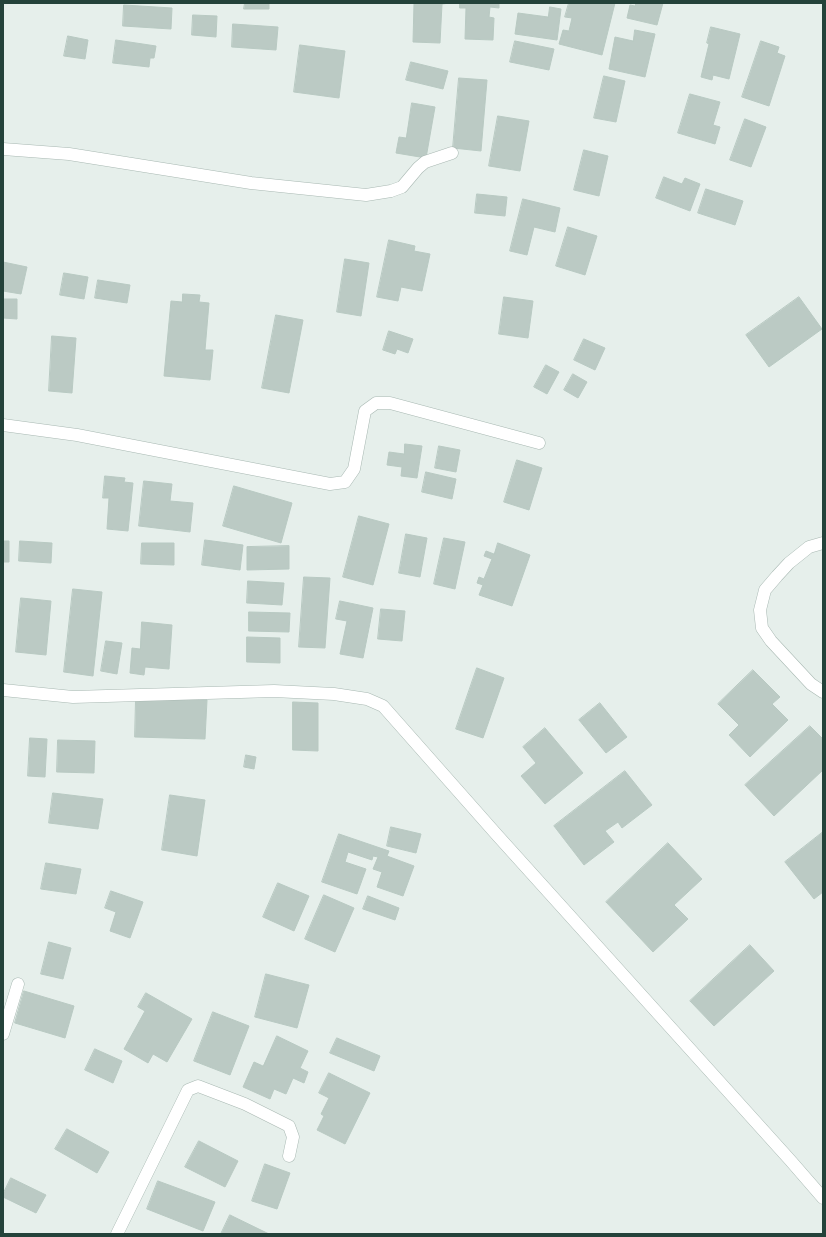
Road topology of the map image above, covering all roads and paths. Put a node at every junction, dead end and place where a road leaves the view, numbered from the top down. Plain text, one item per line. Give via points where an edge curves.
1 (3, 149) edge
2 (452, 153) dead end
3 (3, 425) edge
4 (539, 444) dead end
5 (823, 543) edge
6 (3, 690) edge
7 (823, 692) edge
8 (18, 984) dead end
9 (3, 1034) edge
10 (289, 1156) dead end
11 (823, 1198) edge
12 (117, 1234) edge

1 - 2 street via 69,154 251,182 366,195 402,187 425,162
3 - 4 street via 77,435 330,484 345,482 354,469 365,411 376,403 390,403
5 - 7 street via 809,547 789,563 765,590 760,610 762,628 771,641 811,684
6 - 11 street via 73,697 274,691 334,694 367,699 383,706
8 - 9 street
10 - 12 street via 293,1137 289,1126 245,1104 198,1086 188,1090

